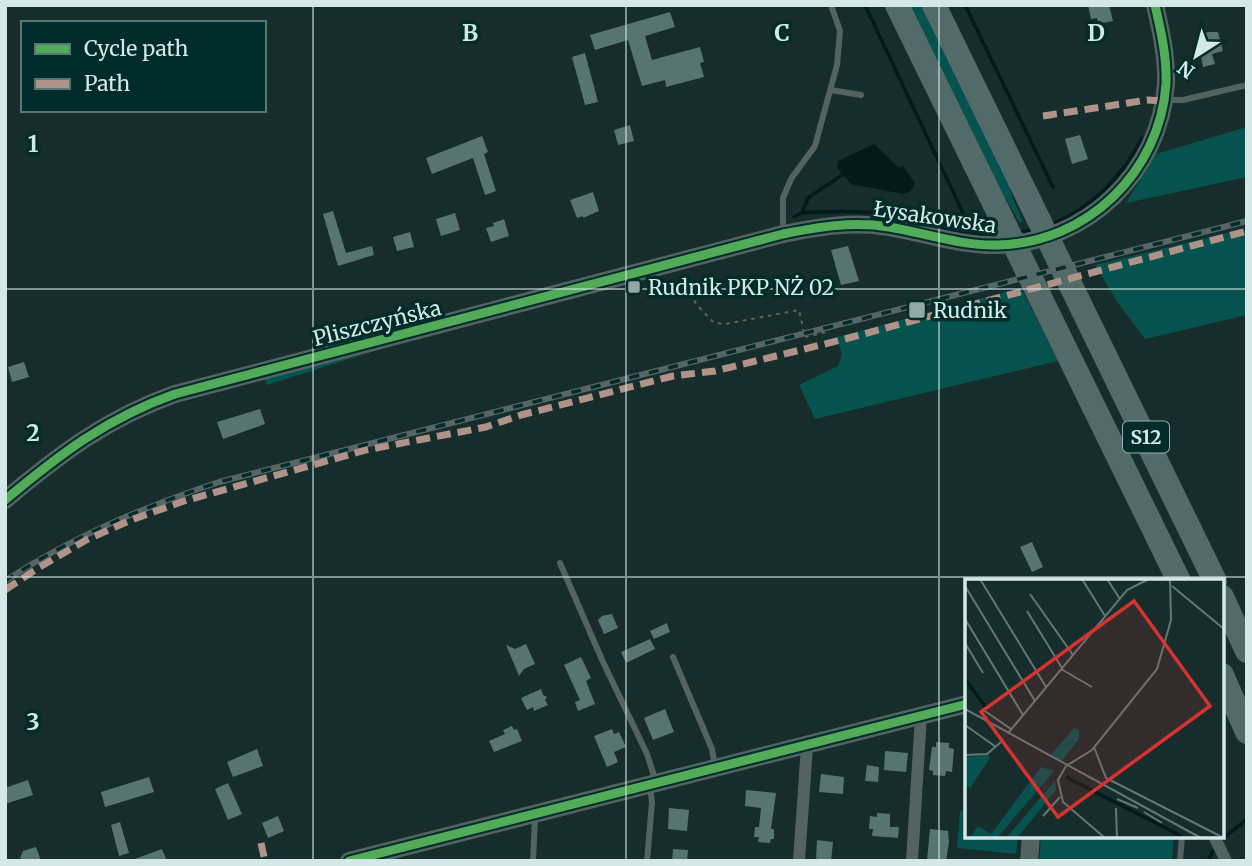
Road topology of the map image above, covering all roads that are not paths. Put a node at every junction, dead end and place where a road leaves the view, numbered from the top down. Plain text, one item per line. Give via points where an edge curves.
1 (831, 5) edge
2 (897, 5) edge
3 (933, 5) edge
4 (1155, 5) edge
5 (1247, 85) edge
6 (831, 90) junction
7 (861, 96) dead end
8 (1164, 100) junction
9 (783, 234) junction
10 (5, 500) edge
11 (560, 563) dead end
12 (1178, 579) edge
13 (1214, 579) edge
14 (1224, 601) edge
15 (1247, 650) edge
16 (673, 657) dead end
17 (1224, 680) edge
18 (965, 705) edge
19 (921, 716) junction
20 (1247, 732) edge
21 (807, 746) junction
22 (716, 769) junction
23 (653, 785) junction
24 (534, 815) junction
25 (1031, 838) edge
26 (1182, 838) edge
27 (1215, 838) edge
28 (349, 861) edge
29 (533, 861) edge
30 (647, 861) edge
31 (799, 861) edge
32 (912, 861) edge
33 (1029, 861) edge
34 (1180, 861) edge
35 (1226, 861) edge

1 - 6 lane via 840,41
2 - 12 highway, S12
3 - 13 highway, S12
4 - 8 street, Łysakowska via 1166,61
5 - 8 lane
6 - 7 lane
6 - 9 lane via 815,146 783,198
8 - 9 street, Łysakowska via 1154,138 1128,182 1099,210 1065,230 995,246 864,224
9 - 10 street, Pliszczyńska via 156,401 89,434
11 - 23 lane via 647,754
14 - 15 highway
16 - 22 lane
17 - 20 highway
18 - 19 street
19 - 21 street
19 - 32 street
21 - 22 street
21 - 31 street
22 - 23 street
23 - 24 street
23 - 30 lane
24 - 28 street
24 - 29 lane
25 - 33 street
26 - 34 lane
27 - 35 street

